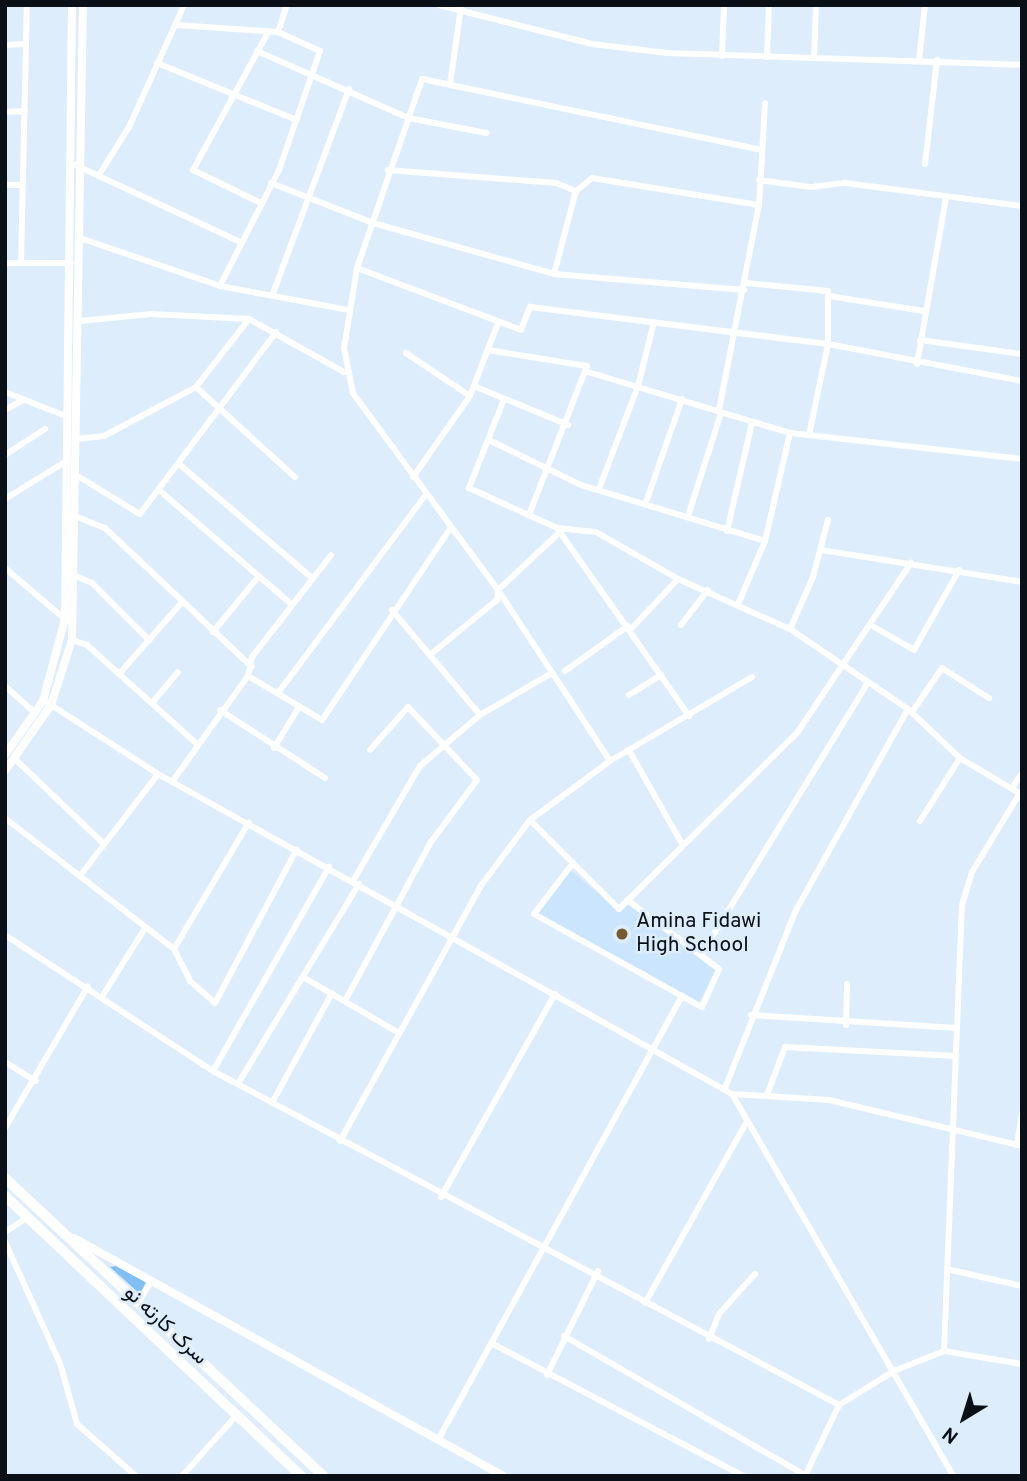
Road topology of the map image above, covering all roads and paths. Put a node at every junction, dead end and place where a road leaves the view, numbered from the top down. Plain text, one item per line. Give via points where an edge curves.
1 (27, 5) edge
2 (72, 5) edge
3 (83, 5) edge
4 (184, 5) edge
5 (287, 5) edge
6 (724, 5) edge
7 (769, 5) edge
8 (816, 5) edge
9 (925, 5) edge
10 (442, 6) edge
11 (461, 8) junction
12 (176, 25) junction
13 (278, 32) junction
14 (267, 34) junction
15 (26, 44) junction
16 (5, 45) edge
17 (257, 51) junction
18 (722, 57) junction
19 (767, 57) junction
20 (814, 58) junction
21 (919, 60) junction
22 (937, 60) junction
23 (157, 63) junction
24 (1022, 65) edge
25 (313, 72) junction
26 (450, 84) junction
27 (349, 89) junction
28 (235, 96) junction
29 (765, 103) dead end
30 (25, 111) junction
31 (5, 112) edge
32 (408, 118) junction
33 (297, 120) junction
34 (486, 133) dead end
35 (761, 150) junction
36 (76, 164) junction
37 (925, 164) dead end
38 (388, 170) junction
39 (99, 175) junction
40 (759, 180) junction
41 (76, 182) junction
42 (271, 183) junction
43 (5, 185) edge
44 (22, 185) junction
45 (576, 191) junction
46 (946, 197) junction
47 (310, 200) junction
48 (261, 203) junction
49 (759, 205) junction
50 (1022, 206) edge
51 (373, 223) junction
52 (80, 239) junction
53 (238, 241) junction
54 (71, 263) junction
55 (5, 264) edge
56 (21, 264) junction
57 (357, 268) junction
58 (554, 274) junction
59 (220, 286) junction
60 (745, 287) junction
61 (272, 296) junction
62 (828, 296) junction
63 (348, 310) junction
64 (924, 311) junction
65 (249, 319) junction
66 (80, 321) junction
67 (654, 321) junction
68 (498, 323) junction
69 (276, 332) junction
70 (736, 334) junction
71 (920, 340) junction
72 (828, 344) junction
73 (488, 350) junction
74 (406, 353) dead end
75 (1022, 354) edge
76 (917, 364) junction
77 (344, 372) junction
78 (588, 372) junction
79 (1022, 381) edge
80 (474, 386) junction
81 (638, 386) junction
82 (195, 387) junction
83 (5, 392) edge
84 (470, 396) junction
85 (504, 399) junction
86 (682, 399) junction
87 (23, 400) junction
88 (218, 408) junction
89 (5, 410) edge
90 (720, 411) junction
91 (68, 417) junction
92 (752, 423) junction
93 (568, 425) junction
94 (44, 429) dead end
95 (790, 433) junction
96 (809, 435) junction
97 (76, 439) junction
98 (489, 440) junction
99 (5, 455) edge
100 (1022, 459) edge
101 (65, 462) junction
102 (179, 464) junction
103 (550, 471) junction
104 (76, 475) junction
105 (295, 477) dead end
106 (413, 477) junction
107 (599, 489) junction
108 (159, 491) junction
109 (425, 496) junction
110 (5, 499) edge
111 (646, 502) junction
112 (529, 515) junction
113 (75, 516) junction
114 (688, 516) junction
115 (828, 520) dead end
116 (450, 529) junction
117 (558, 530) junction
118 (727, 531) junction
119 (765, 541) junction
120 (821, 550) junction
121 (331, 555) dead end
122 (911, 564) junction
123 (5, 568) edge
124 (959, 570) junction
125 (74, 575) junction
126 (258, 577) junction
127 (312, 578) junction
128 (678, 579) junction
129 (1022, 582) edge
130 (498, 590) junction
131 (708, 590) junction
132 (739, 602) junction
133 (181, 603) junction
134 (290, 603) junction
135 (392, 610) junction
136 (65, 619) junction
137 (681, 625) dead end
138 (874, 627) junction
139 (629, 628) junction
140 (790, 629) junction
141 (213, 632) junction
142 (72, 640) junction
143 (149, 640) junction
144 (431, 654) junction
145 (847, 665) junction
146 (253, 667) junction
147 (565, 671) dead end
148 (177, 672) dead end
149 (120, 673) junction
150 (552, 673) junction
151 (661, 676) junction
152 (248, 677) junction
153 (752, 677) dead end
154 (869, 683) junction
155 (5, 686) edge
156 (278, 694) junction
157 (629, 695) dead end
158 (989, 698) dead end
159 (47, 703) junction
160 (152, 703) junction
161 (299, 707) junction
162 (220, 710) junction
163 (910, 710) junction
164 (36, 713) junction
165 (480, 715) junction
166 (689, 716) junction
167 (197, 744) junction
168 (443, 744) junction
169 (274, 748) junction
170 (7, 749) edge
171 (370, 750) dead end
172 (630, 752) junction
173 (960, 758) junction
174 (15, 759) junction
175 (610, 761) junction
176 (5, 771) edge
177 (1022, 773) edge
178 (158, 774) junction
179 (325, 778) dead end
180 (172, 782) junction
181 (1012, 788) junction
182 (1021, 794) edge
183 (5, 818) edge
184 (530, 820) junction
185 (920, 821) dead end
186 (249, 822) junction
187 (681, 842) junction
188 (104, 844) junction
189 (297, 849) junction
190 (573, 863) junction
191 (329, 867) junction
192 (80, 876) junction
193 (356, 882) junction
194 (627, 900) junction
195 (397, 905) junction
196 (145, 928) junction
197 (5, 935) edge
198 (453, 935) junction
199 (174, 949) junction
200 (701, 955) junction
201 (303, 977) junction
202 (847, 984) dead end
203 (88, 986) junction
204 (332, 993) junction
205 (555, 993) junction
206 (103, 995) junction
207 (682, 996) junction
208 (345, 1001) junction
209 (751, 1015) junction
210 (846, 1025) junction
211 (957, 1028) junction
212 (397, 1032) junction
213 (656, 1049) junction
214 (956, 1056) junction
215 (5, 1062) edge
216 (213, 1071) junction
217 (35, 1081) junction
218 (239, 1082) junction
219 (725, 1088) junction
220 (732, 1094) junction
221 (767, 1095) junction
222 (272, 1103) junction
223 (1022, 1112) edge
224 (747, 1121) junction
225 (5, 1128) edge
226 (953, 1132) junction
227 (340, 1141) junction
228 (1019, 1146) edge
229 (5, 1178) edge
230 (5, 1196) edge
231 (441, 1197) junction
232 (29, 1217) junction
233 (5, 1232) edge
234 (65, 1232) junction
235 (5, 1242) edge
236 (544, 1249) junction
237 (102, 1267) junction
238 (951, 1270) junction
239 (598, 1272) junction
240 (755, 1274) dead end
241 (94, 1280) junction
242 (151, 1282) junction
243 (1022, 1286) edge
244 (139, 1301) junction
245 (645, 1303) junction
246 (564, 1336) junction
247 (709, 1339) junction
248 (493, 1344) junction
249 (944, 1351) junction
250 (1022, 1364) edge
251 (894, 1371) junction
252 (547, 1375) junction
253 (839, 1405) junction
254 (237, 1415) junction
255 (438, 1440) junction
256 (805, 1475) edge
257 (136, 1476) edge
258 (182, 1476) edge
259 (301, 1476) edge
260 (323, 1476) edge
261 (503, 1476) edge
262 (743, 1476) edge
263 (953, 1476) edge

1 - 15 street
2 - 36 main road
3 - 36 main road
4 - 12 street
5 - 13 street
6 - 18 street
7 - 19 street
8 - 20 street
9 - 21 street
10 - 11 street
11 - 18 street via 592,44
11 - 26 street
12 - 14 street
12 - 23 street
13 - 14 street
13 - 25 street via 320,51
14 - 17 street
15 - 16 street
15 - 30 street
17 - 25 street
17 - 28 street
18 - 19 street
19 - 20 street
20 - 21 street
21 - 22 street
22 - 24 street
22 - 37 street
23 - 28 street
23 - 39 street via 129,127
25 - 27 street
25 - 33 street
26 - 32 street via 422,79
26 - 35 street
27 - 32 street
27 - 47 street
28 - 33 street
28 - 48 street via 193,170
29 - 35 street
30 - 31 street
30 - 44 street
32 - 34 street
32 - 38 street
33 - 42 street
35 - 40 street
36 - 39 street
36 - 41 main road
38 - 45 street via 556,183
38 - 51 street
39 - 53 street
40 - 46 street via 811,187 845,183
40 - 49 street
41 - 52 main road
41 - 54 main road
42 - 47 street
42 - 48 street
43 - 44 street
44 - 56 street
45 - 49 street via 592,178
45 - 58 street
46 - 50 street
46 - 64 street
47 - 51 street
47 - 61 street
48 - 53 street
49 - 60 street
51 - 57 street
51 - 58 street
52 - 59 street
52 - 66 main road
53 - 59 street
54 - 56 street
54 - 91 main road
55 - 56 street
57 - 63 street
57 - 68 street
58 - 60 street
59 - 61 street
60 - 62 street via 828,290
60 - 70 street
61 - 63 street
62 - 64 street
62 - 72 street
63 - 77 street
64 - 71 street
65 - 66 street via 151,314
65 - 69 street
65 - 82 street
66 - 97 main road
67 - 68 street via 530,307 521,330
67 - 70 street
67 - 81 street
68 - 73 street
69 - 77 street
69 - 88 street
70 - 72 street
70 - 90 street
71 - 75 street
71 - 76 street
72 - 76 street
72 - 96 street
73 - 78 street via 587,366
73 - 80 street
74 - 84 street
76 - 79 street
77 - 106 street via 368,418
78 - 81 street
78 - 93 street
80 - 84 street
80 - 85 street
81 - 86 street
81 - 107 street
82 - 88 street
82 - 97 street via 104,436
83 - 87 street
84 - 106 street
85 - 93 street
85 - 98 street
86 - 90 street
86 - 111 street
87 - 89 street
87 - 91 street
88 - 102 street
88 - 105 street
90 - 92 street
90 - 114 street
91 - 101 main road
92 - 95 street
92 - 118 street
93 - 103 street
94 - 99 street
95 - 96 street
95 - 119 street
96 - 100 street
97 - 104 main road
98 - 103 street
98 - 112 street via 469,488
101 - 110 street
101 - 136 main road
102 - 108 street
102 - 127 street
103 - 107 street
103 - 112 street
104 - 108 street via 140,514
104 - 113 main road
106 - 109 street
107 - 111 street
108 - 126 street
109 - 116 street
109 - 156 street
111 - 114 street
112 - 117 street
113 - 125 main road
113 - 133 street via 105,528
114 - 118 street
115 - 120 street
116 - 130 street
116 - 135 street
117 - 128 street via 596,532
117 - 130 street
117 - 139 street
118 - 119 street
119 - 132 street
120 - 122 street
120 - 140 street
121 - 127 street
122 - 124 street
122 - 138 street
123 - 136 street
124 - 129 street
124 - 138 street via 914,650
125 - 142 main road
125 - 143 street via 92,583
126 - 134 street
126 - 141 street
127 - 134 street
128 - 131 street
128 - 139 street
130 - 144 street via 497,600
130 - 150 street
131 - 132 street
131 - 137 street
132 - 140 street
133 - 141 street
133 - 143 street
134 - 146 street via 252,657
135 - 144 street
135 - 161 street via 322,720
136 - 159 main road
138 - 145 street
139 - 147 street
139 - 151 street
140 - 145 street
141 - 146 street
142 - 149 street
142 - 159 main road
143 - 149 street
144 - 165 street
145 - 154 street
145 - 187 street via 797,733
146 - 152 street
148 - 160 street
149 - 160 street
150 - 165 street
150 - 175 street
151 - 157 street
151 - 166 street
152 - 156 street
152 - 162 street
153 - 166 street
154 - 163 street
154 - 200 street
155 - 164 street
156 - 161 street
158 - 163 street via 942,668
159 - 164 main road
159 - 174 main road
159 - 178 street
160 - 167 street
161 - 169 street
162 - 167 street
162 - 169 street
163 - 173 street
163 - 209 street via 796,910
164 - 170 main road
165 - 168 street
166 - 172 street
167 - 180 street
168 - 171 street via 408,707
168 - 193 street via 402,791
168 - 195 street via 477,780 431,842
169 - 179 street
172 - 175 street
172 - 187 street
173 - 181 street
173 - 185 street
174 - 176 main road
174 - 188 street
175 - 184 street
177 - 181 street
178 - 180 street
178 - 188 street
180 - 186 street
181 - 182 street
182 - 211 street via 972,872 962,905
183 - 192 street
184 - 190 street
184 - 198 street
186 - 189 street
186 - 199 street
187 - 194 street
188 - 192 street
189 - 191 street
189 - 199 street via 215,1003 190,981
190 - 194 street via 619,909
190 - 207 street via 534,914
191 - 193 street
191 - 216 street
192 - 196 street
193 - 195 street
193 - 201 street
194 - 200 street
195 - 198 street
195 - 208 street
196 - 199 street
196 - 206 street
197 - 203 street
198 - 205 street
198 - 212 street
200 - 207 street via 719,969 702,1007
201 - 204 street
201 - 218 street
202 - 210 street
203 - 206 street
203 - 217 street
204 - 208 street
204 - 222 street
205 - 213 street
205 - 231 street
206 - 216 street
207 - 213 street
208 - 212 street
209 - 210 street
209 - 219 street
210 - 211 street
211 - 214 street
212 - 227 street
213 - 219 street
213 - 236 street
214 - 221 street via 785,1047
214 - 226 street
215 - 217 street
216 - 218 street
217 - 225 street
218 - 222 street
219 - 220 street
220 - 221 street
220 - 224 street
221 - 226 street via 829,1100
222 - 227 street
223 - 228 street
224 - 245 street
224 - 251 street
226 - 228 street
226 - 238 street
227 - 231 street
229 - 234 highway, سرک کارته نو
230 - 232 highway, سرک کارته نو
231 - 236 street
232 - 233 street
232 - 241 highway, سرک کارته نو
234 - 237 highway, سرک کارته نو
234 - 242 main road
235 - 257 street via 60,1363 77,1424
236 - 239 street
236 - 248 street
237 - 241 highway
237 - 244 highway, سرک کارته نو
238 - 243 street
238 - 249 street
239 - 245 street
239 - 246 street
240 - 247 street via 719,1314
241 - 254 highway, سرک کارته نو
242 - 244 street
242 - 255 main road
244 - 260 highway, سرک کارته نو
245 - 247 street
246 - 252 street
246 - 256 street
247 - 253 street
248 - 252 street
248 - 255 street
249 - 250 street
249 - 251 street
251 - 253 street
251 - 263 street
252 - 262 street
253 - 256 street
254 - 258 street
254 - 259 highway, سرک کارته نو
255 - 261 main road

